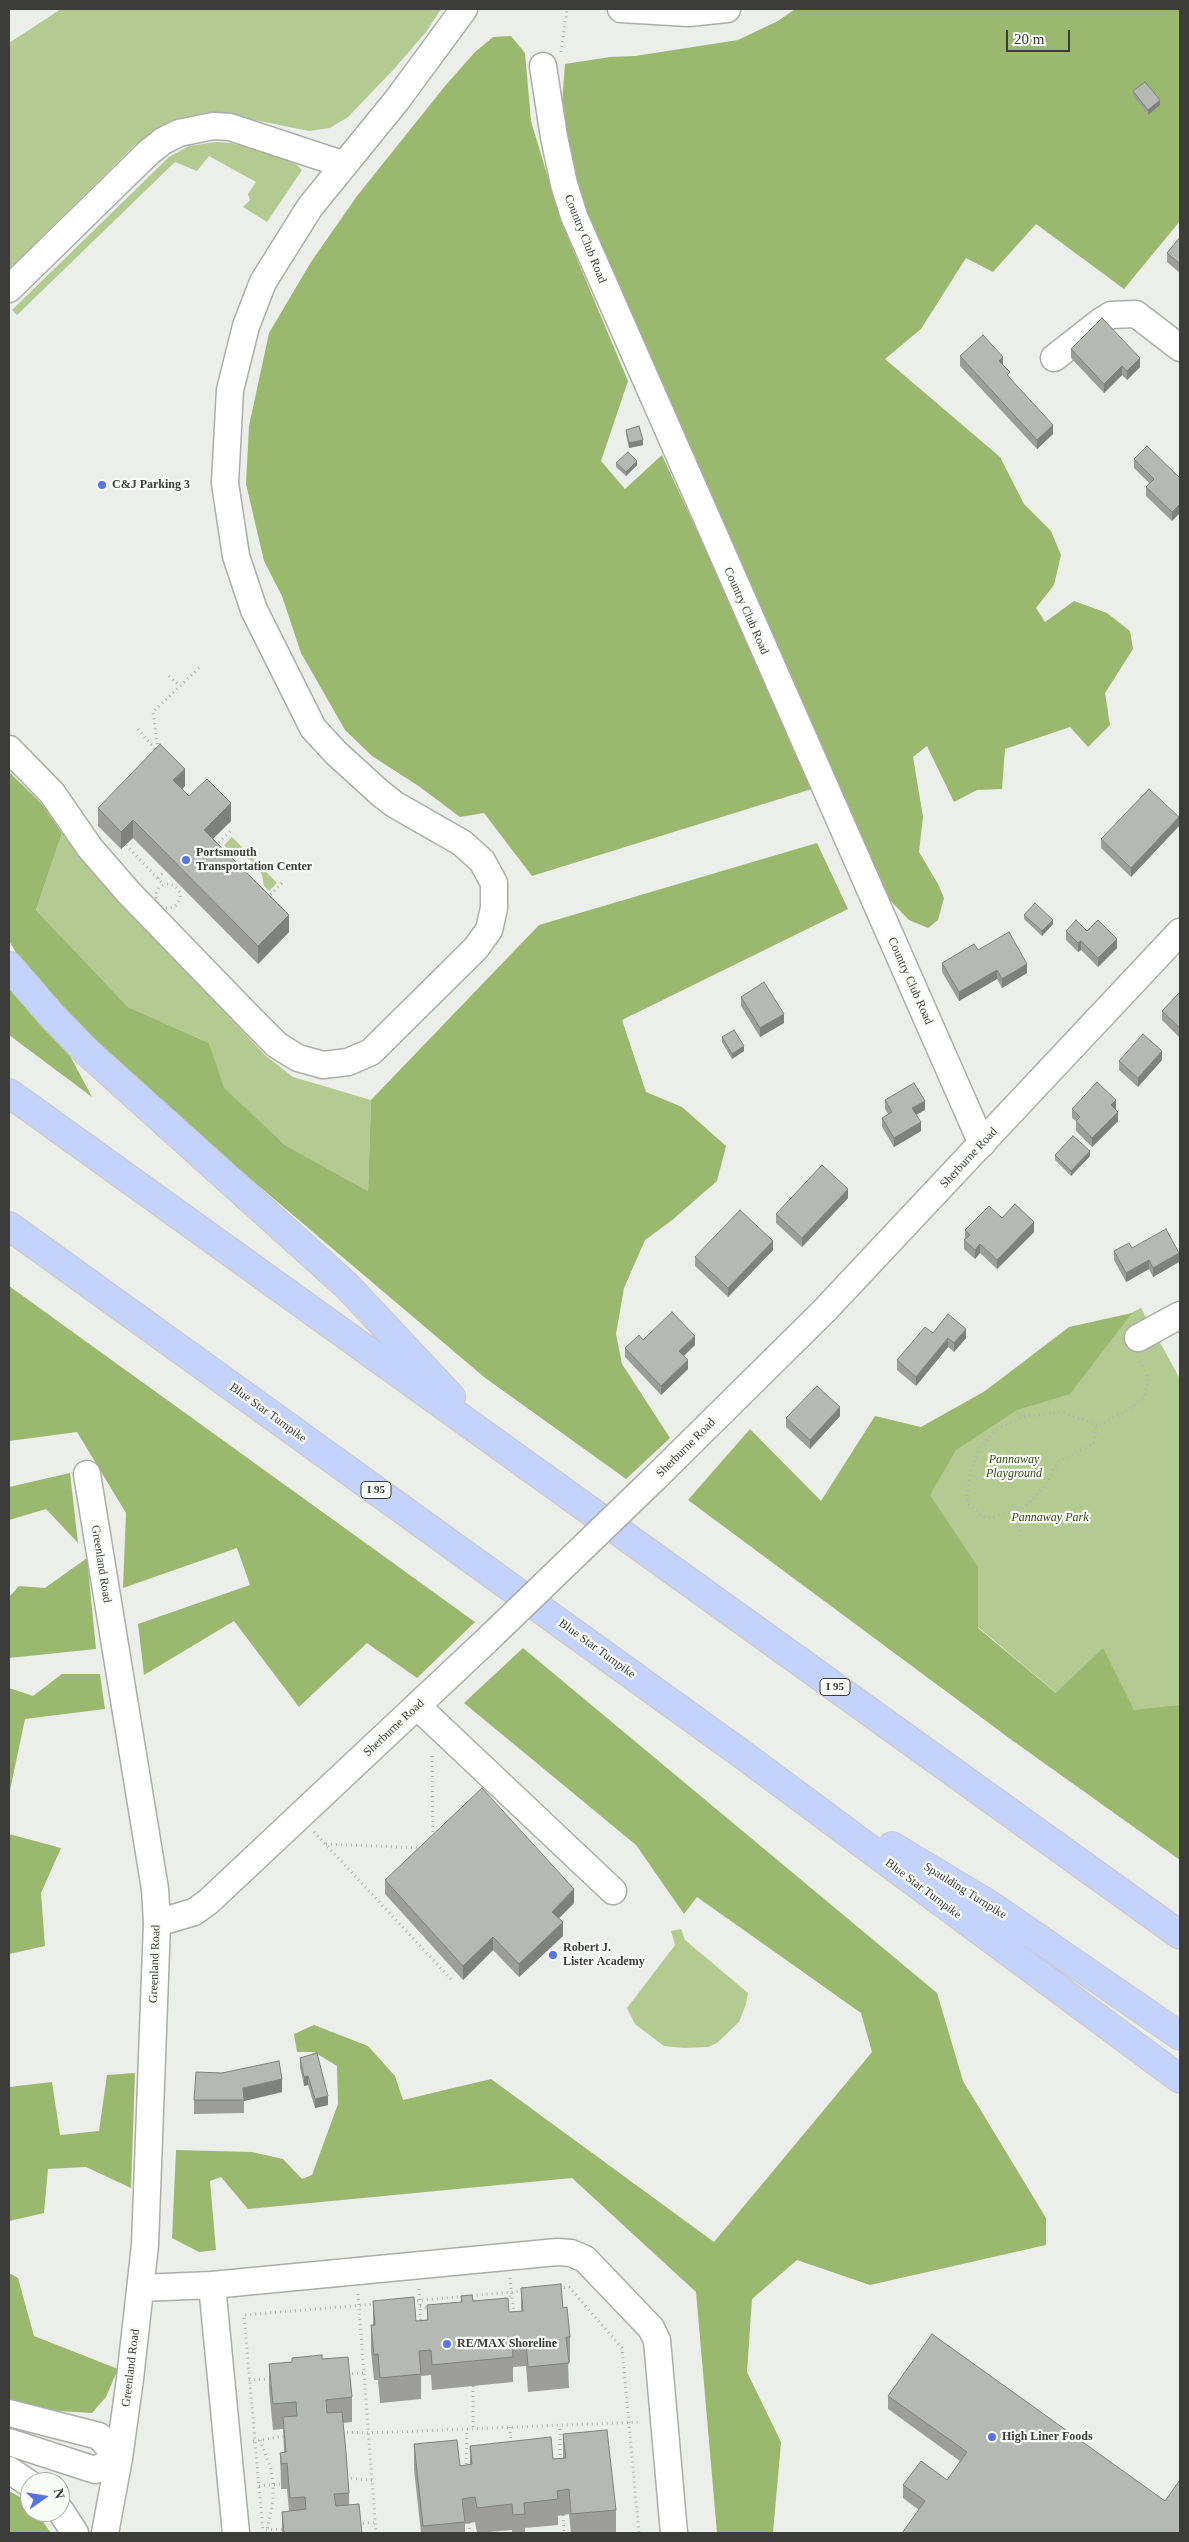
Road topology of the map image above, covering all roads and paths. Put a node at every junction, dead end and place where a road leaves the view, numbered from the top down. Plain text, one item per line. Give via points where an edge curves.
1 (464, 9) edge
2 (567, 9) edge
3 (621, 9) edge
4 (727, 9) edge
5 (543, 71) joint
6 (342, 164) junction
7 (9, 289) edge
8 (1180, 348) edge
9 (1054, 358) dead end
10 (201, 666) dead end
11 (169, 676) dead end
12 (180, 686) junction
13 (138, 729) dead end
14 (9, 749) edge
15 (232, 829) dead end
16 (213, 838) edge
17 (218, 843) junction
18 (126, 845) edge
19 (224, 850) edge
20 (209, 852) edge
21 (166, 871) edge
22 (158, 878) junction
23 (284, 881) dead end
24 (164, 885) dead end
25 (262, 889) edge
26 (269, 896) junction
27 (265, 900) edge
28 (275, 902) edge
29 (1177, 940) edge
30 (9, 966) edge
31 (9, 1093) edge
32 (982, 1144) junction
33 (9, 1226) edge
34 (1180, 1315) edge
35 (1144, 1342) joint
36 (1097, 1426) junction
37 (490, 1438) junction
38 (87, 1474) dead end
39 (1017, 1511) junction
40 (1020, 1536) dead end
41 (418, 1706) junction
42 (743, 1755) junction
43 (432, 1756) dead end
44 (314, 1832) dead end
45 (433, 1839) edge
46 (326, 1844) junction
47 (423, 1848) edge
48 (612, 1891) dead end
49 (157, 1923) junction
50 (1180, 1935) edge
51 (451, 1979) dead end
52 (1180, 2036) edge
53 (1180, 2079) edge
54 (508, 2257) junction
55 (418, 2265) junction
56 (356, 2271) junction
57 (212, 2285) junction
58 (141, 2288) junction
59 (550, 2289) edge
60 (531, 2291) edge
61 (512, 2294) junction
62 (420, 2300) junction
63 (402, 2302) edge
64 (385, 2303) edge
65 (498, 2304) edge
66 (358, 2305) junction
67 (420, 2306) junction
68 (435, 2311) edge
69 (514, 2321) edge
70 (421, 2326) edge
71 (364, 2373) junction
72 (345, 2374) edge
73 (278, 2378) edge
74 (250, 2380) junction
75 (222, 2382) junction
76 (473, 2386) edge
77 (9, 2413) edge
78 (664, 2421) junction
79 (629, 2422) junction
80 (560, 2425) junction
81 (510, 2428) junction
82 (466, 2429) junction
83 (473, 2429) junction
84 (335, 2432) edge
85 (368, 2433) junction
86 (288, 2436) edge
87 (257, 2440) junction
88 (9, 2442) edge
89 (228, 2444) junction
90 (512, 2447) edge
91 (119, 2458) junction
92 (560, 2464) edge
93 (9, 2470) edge
94 (466, 2473) edge
95 (20, 2477) edge
96 (346, 2478) edge
97 (372, 2480) junction
98 (563, 2515) edge
99 (68, 2522) edge
100 (376, 2522) junction
101 (469, 2523) edge
102 (351, 2524) edge
103 (286, 2529) edge
104 (267, 2530) junction
105 (236, 2532) edge
106 (263, 2532) edge
107 (75, 2533) edge
108 (105, 2533) edge
109 (376, 2533) edge
110 (470, 2533) edge
111 (564, 2533) edge
112 (639, 2533) edge
113 (674, 2533) edge

1 - 6 street via 397,100
2 - 5 path via 558,74
3 - 4 street via 688,13
5 - 32 street, Country Club Road via 564,184 574,216
6 - 7 street via 230,127 205,127 179,133 149,152
6 - 14 street via 290,236 263,282 246,326 230,390 225,483 236,556 254,610 314,728 380,793 462,843 482,861 494,883 494,908 489,930 476,948 371,1052 348,1062 323,1064 298,1058 277,1045 252,1021 130,893 90,848 52,793
8 - 9 street via 1136,314 1111,315
10 - 12 path
11 - 12 path
12 - 13 path via 153,712 159,754
15 - 17 path
16 - 17 path
17 - 19 path
17 - 20 path
18 - 22 path
21 - 22 path
22 - 24 path
23 - 26 path
25 - 26 path
26 - 27 path
26 - 28 path
29 - 32 street, Sherburne Road
30 - 37 highway via 87,1052 347,1286
31 - 37 highway, I 95
32 - 41 street, Sherburne Road, bridge via 824,1311
33 - 42 highway, Blue Star Turnpike / I 95
34 - 35 street
35 - 36 path via 1148,1383 1144,1397 1128,1410
36 - 39 path via 1093,1444 1059,1462 1037,1496
36 - 39 path via 1071,1414 1049,1412 1023,1416 996,1430 979,1449 971,1470 968,1504 981,1516 990,1518
37 - 50 highway, I 95
38 - 49 street, Greenland Road via 153,1880
39 - 40 path via 1021,1523
41 - 48 street
41 - 49 street, Sherburne Road via 208,1902 194,1912
42 - 52 highway, Spaulding Turnpike via 990,1905
42 - 53 highway, Blue Star Turnpike / I 95
43 - 45 path
44 - 46 path
46 - 47 path
46 - 51 path
49 - 58 street, Greenland Road
54 - 55 street
54 - 61 path
54 - 78 street via 557,2252 585,2259 651,2328 657,2340
55 - 56 street
55 - 62 path
56 - 57 street
56 - 66 path
57 - 58 street
57 - 75 street
58 - 91 street, Greenland Road
59 - 79 path via 569,2287 622,2348
60 - 61 path
61 - 62 path
61 - 65 path
61 - 69 path
62 - 63 path
62 - 67 path
64 - 66 path
66 - 71 path
66 - 74 path via 244,2315
67 - 68 path
67 - 70 path
71 - 72 path
71 - 85 path
73 - 74 path
74 - 75 path
74 - 87 path
75 - 89 street
76 - 83 path
77 - 91 street via 99,2436
78 - 79 path
78 - 113 street
79 - 80 path
79 - 112 path
80 - 81 path
80 - 92 path
81 - 83 path
81 - 90 path
82 - 83 path
82 - 85 path
82 - 94 path
84 - 85 path
85 - 97 path
86 - 87 path
87 - 89 path
87 - 104 path via 271,2469 273,2484
87 - 106 path
88 - 91 street via 95,2470
89 - 105 street
91 - 108 street, Greenland Road
93 - 95 street
96 - 97 path
97 - 100 path
98 - 111 path
99 - 107 street
100 - 102 path
100 - 109 path
101 - 110 path
103 - 104 path
104 - 106 path
105 - 106 path

